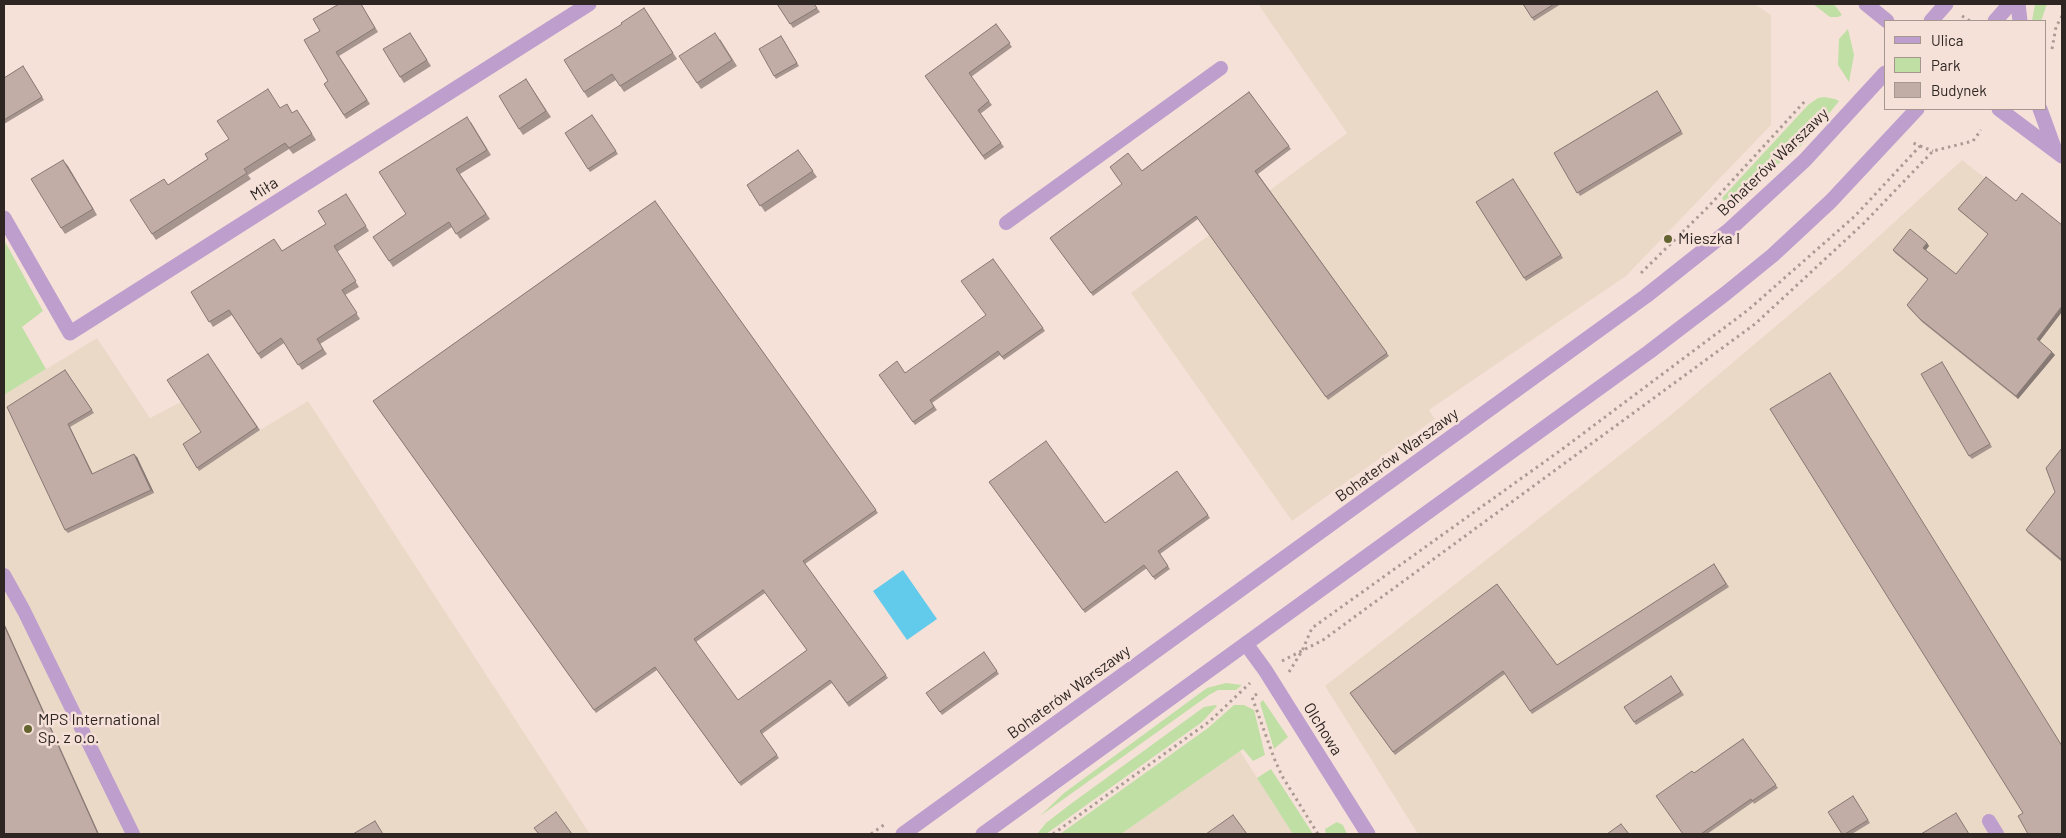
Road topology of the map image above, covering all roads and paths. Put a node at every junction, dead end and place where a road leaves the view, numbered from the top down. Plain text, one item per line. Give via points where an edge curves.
1 (589, 4) edge
2 (1866, 4) edge
3 (1946, 4) edge
4 (2010, 4) edge
5 (2018, 4) edge
6 (2062, 16) edge
7 (1886, 20) edge
8 (1932, 20) edge
9 (1996, 20) edge
10 (2020, 20) edge
11 (2052, 48) dead end
12 (1221, 68) dead end
13 (1884, 74) edge
14 (1805, 101) dead end
15 (1916, 110) edge
16 (2000, 110) edge
17 (2040, 110) edge
18 (1981, 130) dead end
19 (1909, 141) dead end
20 (1920, 146) junction
21 (1933, 151) junction
22 (2058, 153) edge
23 (4, 218) edge
24 (1006, 223) dead end
25 (1640, 274) dead end
26 (4, 575) edge
27 (1246, 644) junction
28 (1302, 651) junction
29 (1269, 676) junction
30 (1989, 821) dead end
31 (887, 823) dead end
32 (133, 834) edge
33 (871, 834) edge
34 (903, 834) edge
35 (983, 834) edge
36 (1053, 834) edge
37 (1318, 834) edge
38 (1368, 834) edge
39 (1997, 834) edge

1 - 23 street, Miła via 70,333
2 - 7 street
3 - 8 street
4 - 9 street
5 - 10 street
6 - 11 path
12 - 24 lane
13 - 34 street, Bohaterów Warszawy via 1804,160 1728,230 1646,296
14 - 25 path via 1708,207
15 - 27 street via 1830,201 1773,255 1725,294
16 - 22 street
17 - 22 street
18 - 21 path via 1973,141
19 - 20 path
20 - 21 path
20 - 28 path via 1855,216 1748,310 1561,450 1312,628
21 - 28 path via 1864,223 1755,324 1355,617
26 - 32 lane
27 - 29 street, Olchowa
27 - 35 street
28 - 29 path
28 - 29 path via 1292,670
29 - 36 path via 1233,697 1210,720
29 - 37 path via 1252,697 1282,776
29 - 38 street, Olchowa
30 - 39 lane
31 - 33 path

